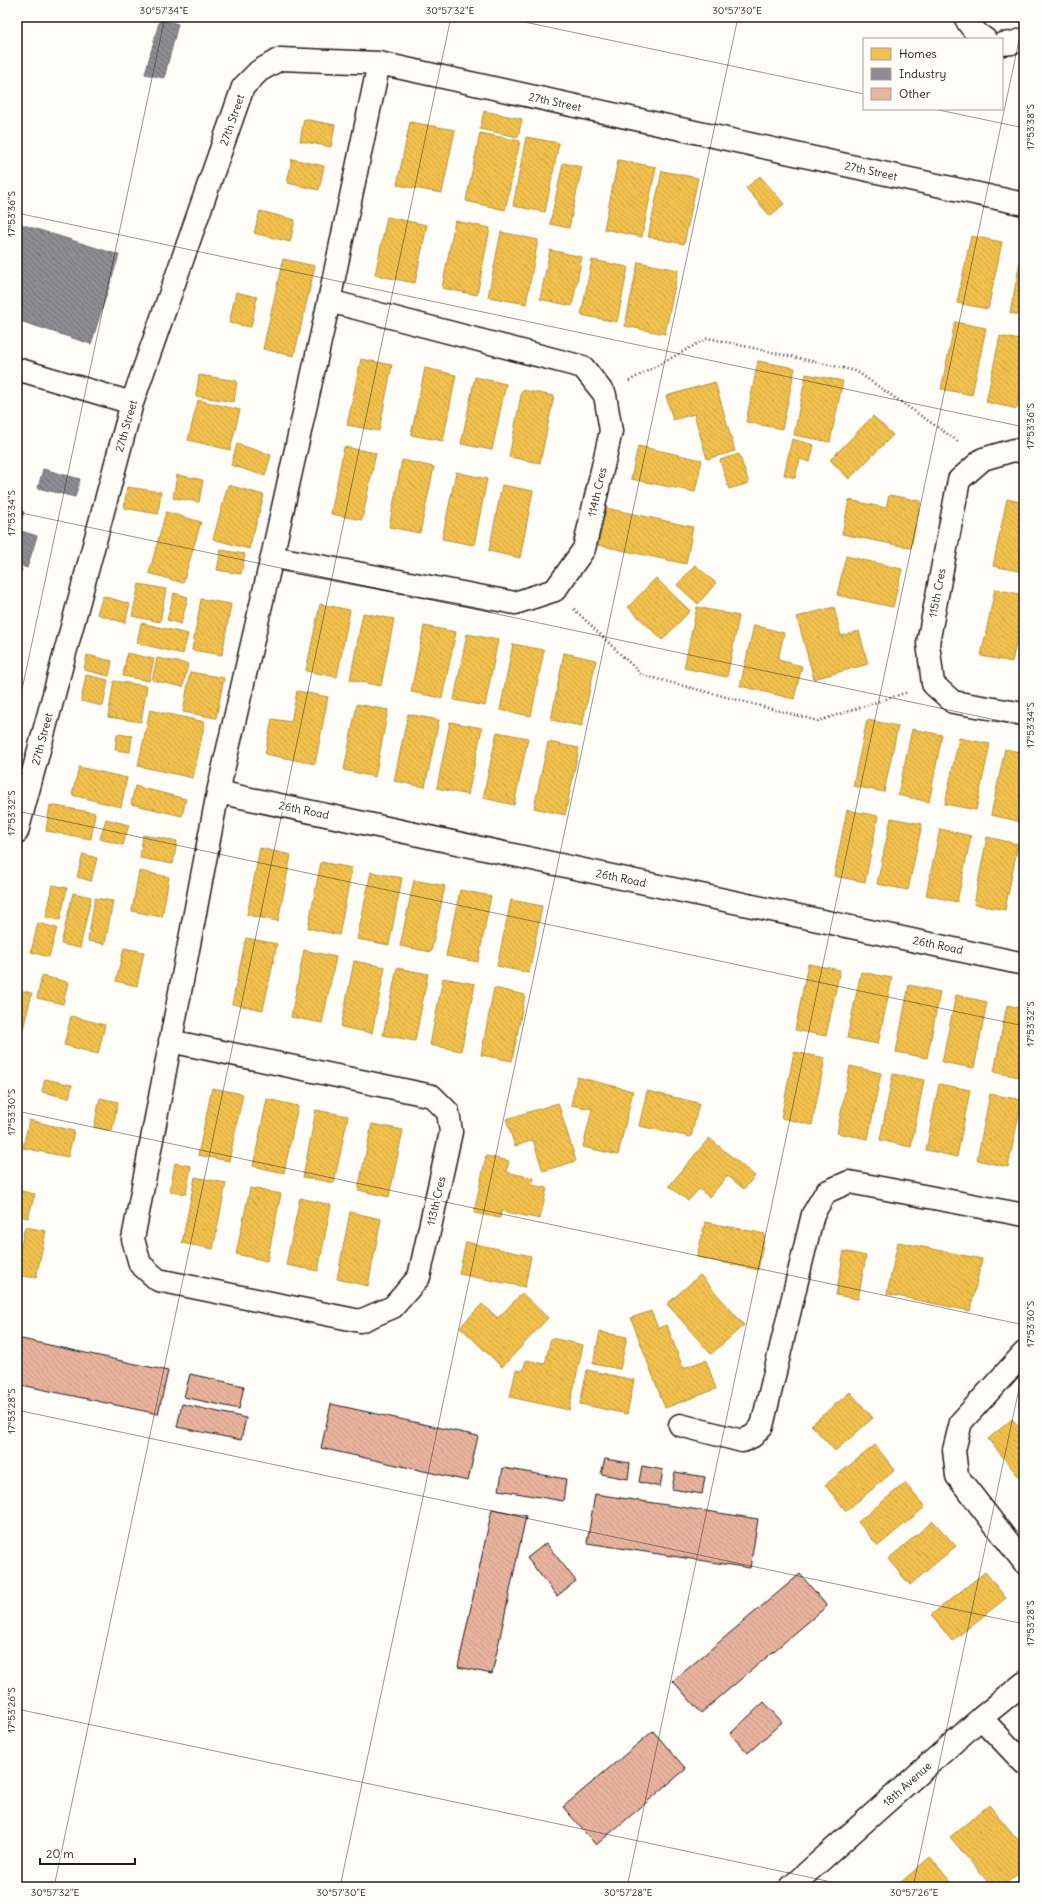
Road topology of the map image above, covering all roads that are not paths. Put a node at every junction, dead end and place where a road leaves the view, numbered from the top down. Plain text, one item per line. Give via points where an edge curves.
1 (965, 17) edge
2 (984, 38) edge
3 (1024, 39) edge
4 (1003, 44) edge
5 (379, 63) junction
6 (1024, 204) edge
7 (329, 301) junction
8 (17, 369) edge
9 (132, 403) junction
10 (1024, 452) edge
11 (272, 557) junction
12 (1024, 714) edge
13 (218, 792) junction
14 (17, 832) edge
15 (1024, 964) edge
16 (170, 1041) junction
17 (1024, 1215) edge
18 (1024, 1353) edge
19 (680, 1425) dead end
20 (1024, 1562) edge
21 (1024, 1683) edge
22 (981, 1718) junction
23 (1024, 1763) edge
24 (793, 1886) edge

1 - 2 street via 969,25
3 - 4 street
5 - 6 street, 27th Street
5 - 7 street
5 - 9 street, 27th Street via 280,60 260,71 243,87
7 - 11 street
7 - 11 street, 114th Cres via 582,367 605,395 611,431 584,549 555,590 515,603
8 - 9 street
9 - 14 street, 27th Street
10 - 12 street, 115th Cres via 1014,450 983,458 959,480 928,643 933,684 953,702
11 - 13 street
13 - 15 street, 26th Road
13 - 16 street
16 - 16 street, 113th Cres via 133,1239 140,1264 158,1280 360,1321 393,1306 419,1276 452,1132 448,1112 432,1096
17 - 19 street via 849,1182 826,1192 813,1214 762,1426 753,1436 742,1441
18 - 20 street via 961,1422 954,1450 956,1476
21 - 22 street, 18th Avenue
22 - 23 street
22 - 24 street, 18th Avenue

